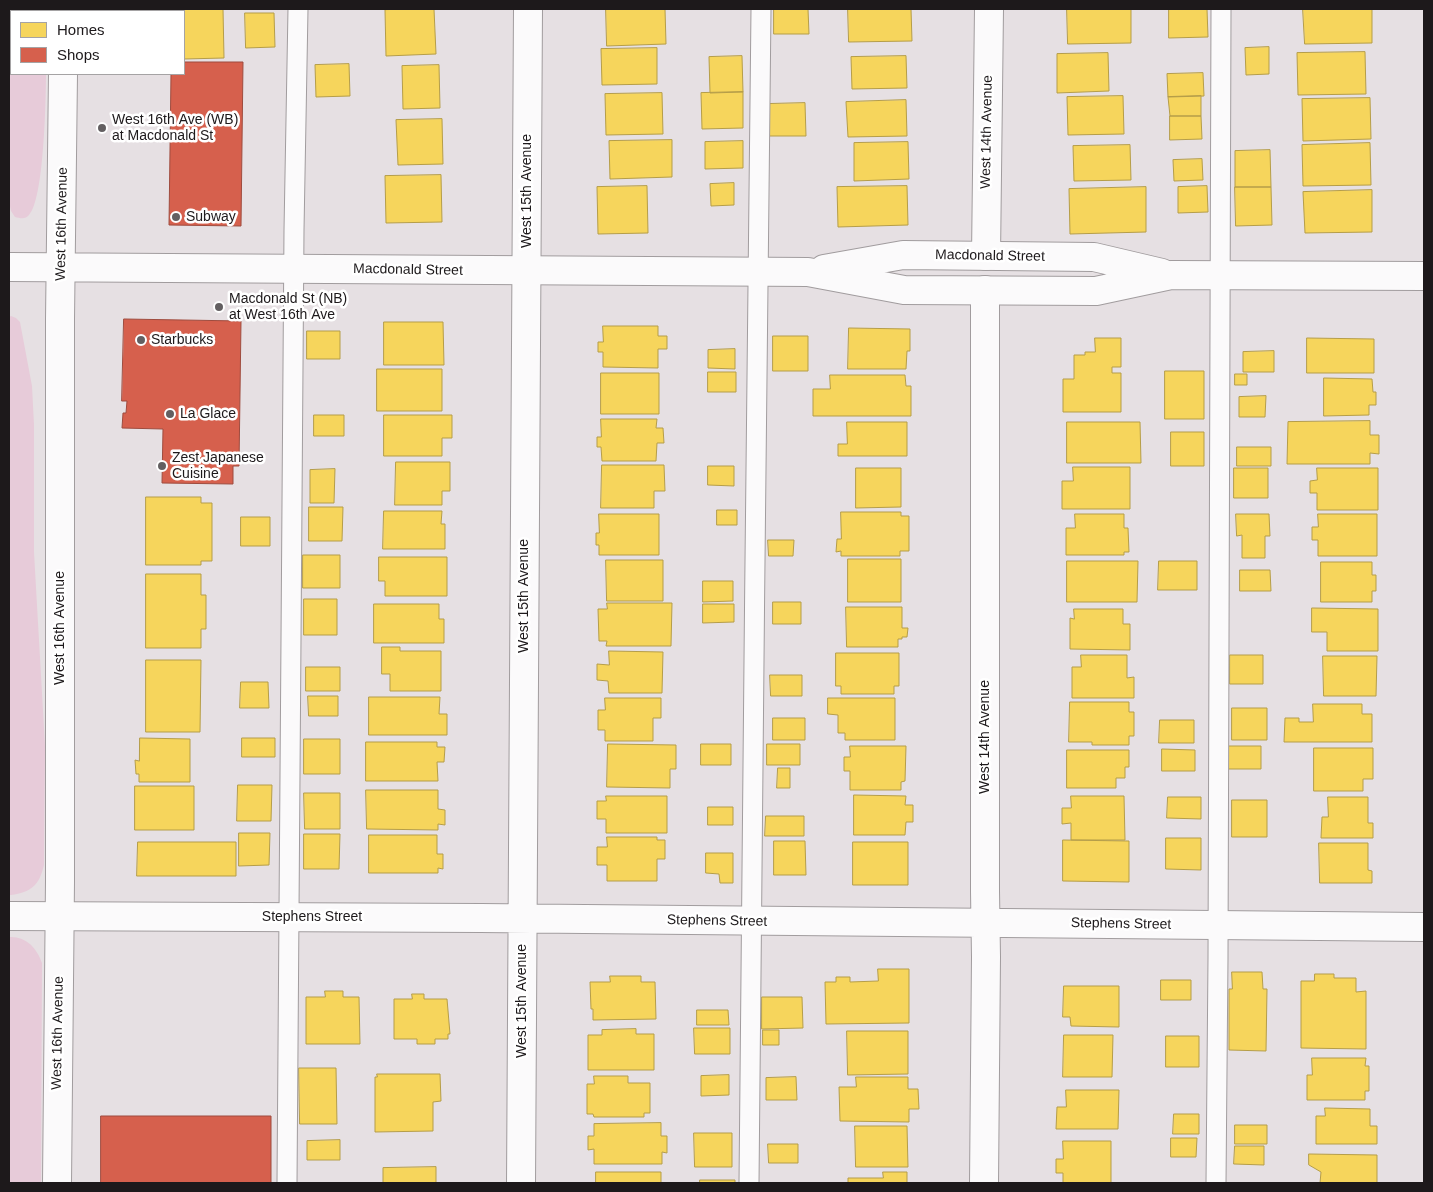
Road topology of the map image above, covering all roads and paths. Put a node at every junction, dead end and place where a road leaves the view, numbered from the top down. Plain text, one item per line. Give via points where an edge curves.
1 (298, 9) edge
2 (528, 9) edge
3 (761, 9) edge
4 (989, 9) edge
5 (1222, 9) edge
6 (63, 75) edge
7 (986, 256) junction
8 (9, 267) edge
9 (61, 267) junction
10 (294, 269) junction
11 (526, 272) junction
12 (756, 272) junction
13 (808, 272) junction
14 (1171, 275) junction
15 (1220, 276) junction
16 (1424, 276) edge
17 (986, 290) junction
18 (9, 916) edge
19 (60, 916) junction
20 (289, 916) junction
21 (522, 918) junction
22 (753, 921) junction
23 (986, 922) junction
24 (1217, 925) junction
25 (1424, 927) edge
26 (56, 1183) edge
27 (287, 1183) edge
28 (521, 1183) edge
29 (749, 1183) edge
30 (984, 1183) edge
31 (1216, 1183) edge

1 - 10 lane
2 - 11 street, West 15th Avenue
3 - 12 lane
4 - 7 street, West 14th Avenue
5 - 15 lane
6 - 9 street, West 16th Avenue
7 - 13 street, Macdonald Street via 903,254
7 - 14 street, Macdonald Street via 1094,257
8 - 9 street, Macdonald Street
9 - 10 street, Macdonald Street
9 - 19 street, West 16th Avenue
10 - 11 street, Macdonald Street
10 - 20 lane
11 - 12 street, Macdonald Street
11 - 21 street, West 15th Avenue
12 - 13 street, Macdonald Street
12 - 22 lane
13 - 17 street, Macdonald Street via 904,290
14 - 15 street, Macdonald Street
14 - 17 street, Macdonald Street via 1096,291
15 - 16 street, Macdonald Street
15 - 24 lane
17 - 23 street, West 14th Avenue
18 - 19 street, Stephens Street
19 - 20 street, Stephens Street
19 - 26 street, West 16th Avenue
20 - 21 street, Stephens Street
20 - 27 lane
21 - 22 street, Stephens Street
21 - 28 street, West 15th Avenue
22 - 23 street, Stephens Street
22 - 29 lane
23 - 24 street, Stephens Street
23 - 30 street, West 14th Avenue
24 - 25 street, Stephens Street
24 - 31 lane

